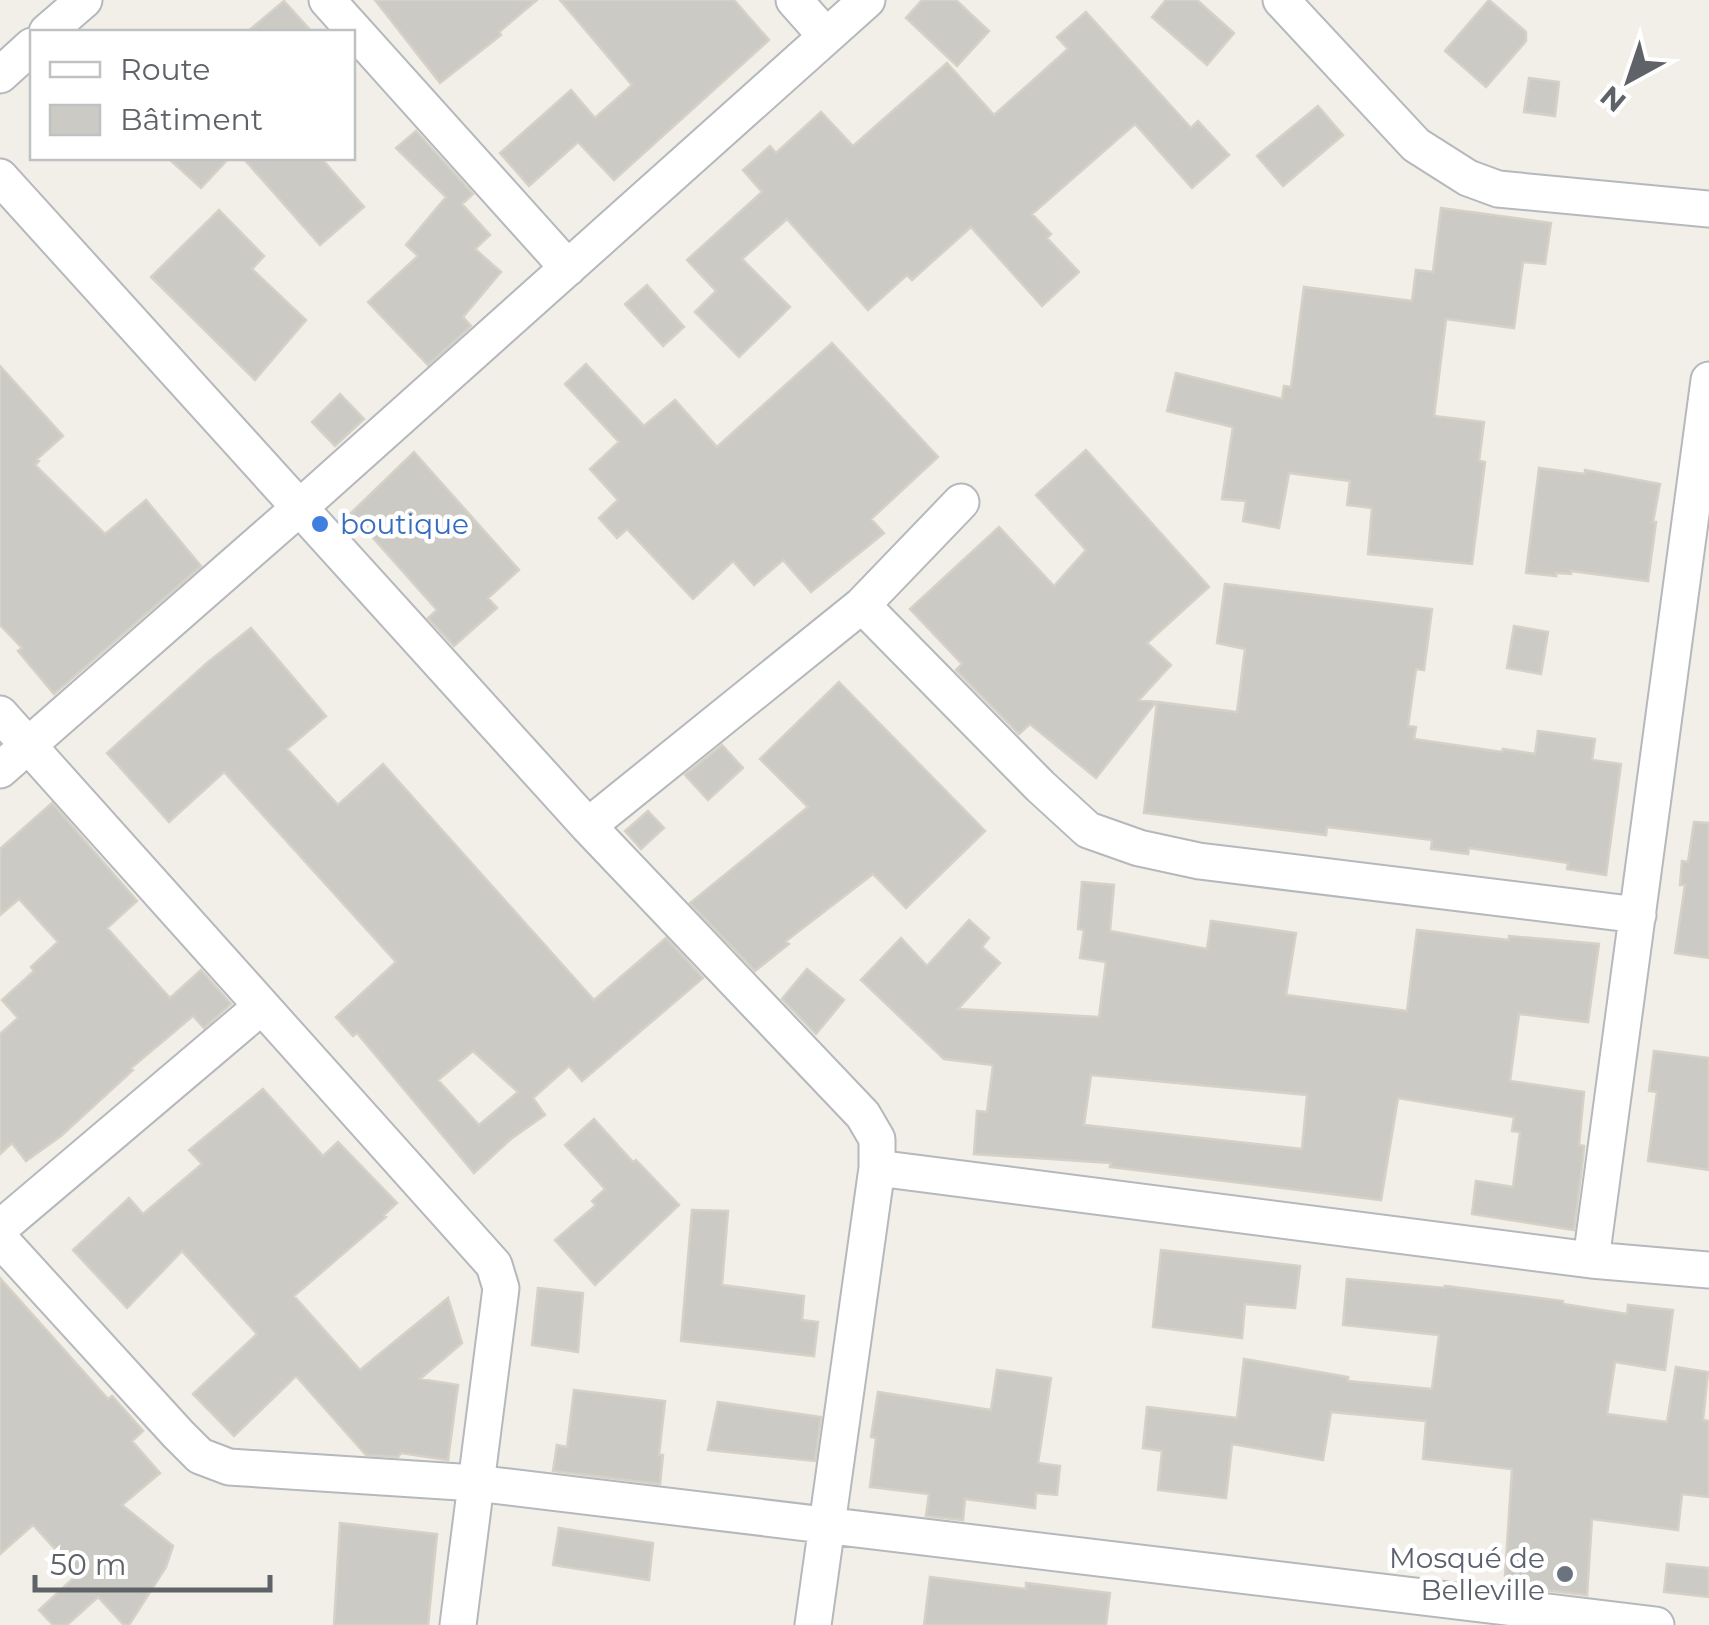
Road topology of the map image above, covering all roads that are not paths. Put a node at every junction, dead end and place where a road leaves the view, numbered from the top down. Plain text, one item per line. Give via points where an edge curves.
1 (84, 0) edge
2 (327, 0) edge
3 (794, 0) edge
4 (867, 0) edge
5 (1281, 0) edge
6 (49, 30) edge
7 (354, 30) edge
8 (355, 31) edge
9 (826, 36) junction
10 (30, 48) edge
11 (0, 74) edge
12 (0, 176) edge
13 (1709, 209) edge
14 (568, 268) junction
15 (1709, 380) edge
16 (961, 502) dead end
17 (298, 509) junction
18 (862, 604) junction
19 (0, 714) edge
20 (28, 746) junction
21 (0, 770) edge
22 (588, 826) junction
23 (1638, 915) junction
24 (262, 1006) junction
25 (877, 1168) junction
26 (0, 1228) edge
27 (0, 1239) edge
28 (1592, 1260) junction
29 (1709, 1270) edge
30 (474, 1483) junction
31 (828, 1526) junction
32 (458, 1625) edge
33 (813, 1625) edge
34 (1656, 1625) edge

1 - 6 street
2 - 7 street
3 - 9 street
4 - 9 street
5 - 13 street via 1416,145 1468,178 1498,189
8 - 14 street
9 - 14 street
10 - 11 street
12 - 17 street
14 - 17 street
15 - 23 street
16 - 18 street
17 - 20 street
17 - 22 street
18 - 22 street
18 - 23 street via 1088,830 1199,860
19 - 20 street
20 - 21 street
20 - 24 street
22 - 25 street via 862,1115 876,1139
23 - 28 street
24 - 26 street
24 - 30 street via 494,1265 501,1288
25 - 28 street
25 - 31 street
27 - 30 street via 200,1456 229,1467
28 - 29 street
30 - 31 street
30 - 32 street
31 - 33 street
31 - 34 street

